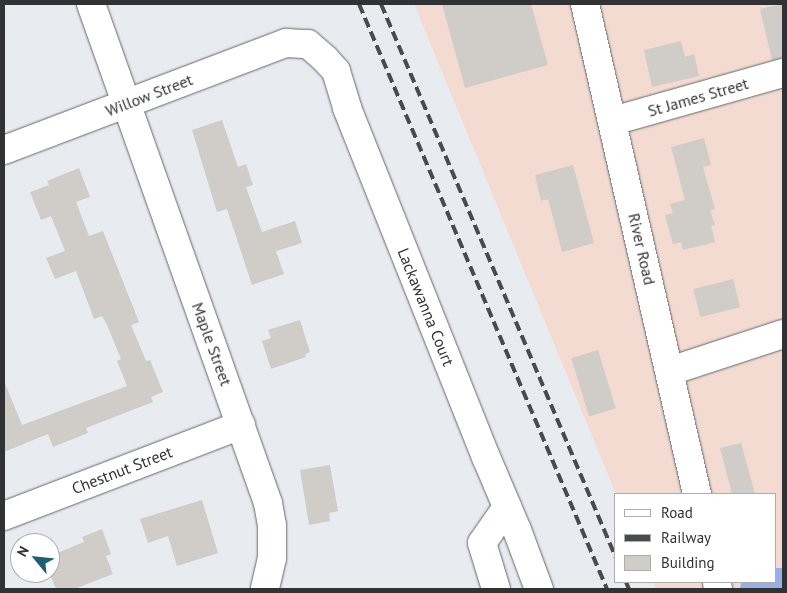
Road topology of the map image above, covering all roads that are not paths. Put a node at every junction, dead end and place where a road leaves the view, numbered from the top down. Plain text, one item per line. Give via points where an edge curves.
1 (91, 4) edge
2 (585, 4) edge
3 (295, 43) joint
4 (783, 73) edge
5 (125, 104) junction
6 (613, 121) junction
7 (4, 150) edge
8 (783, 334) edge
9 (670, 371) junction
10 (241, 425) junction
11 (698, 493) edge
12 (507, 506) junction
13 (4, 516) edge
14 (265, 589) edge
15 (496, 589) edge
16 (539, 589) edge

1 - 5 street, Maple Street
2 - 6 street, River Road
3 - 5 street, Willow Street via 286,43
3 - 12 street, Lackawanna Court via 308,44 336,71 351,117
4 - 6 street, St James Street
5 - 7 street, Willow Street
5 - 10 street, Maple Street
6 - 9 street, River Road
8 - 9 street
9 - 11 street, River Road
10 - 13 street, Chestnut Street
10 - 14 street, Maple Street via 268,503 272,525 272,558
12 - 15 street via 482,543
12 - 16 street, Lackawanna Court

